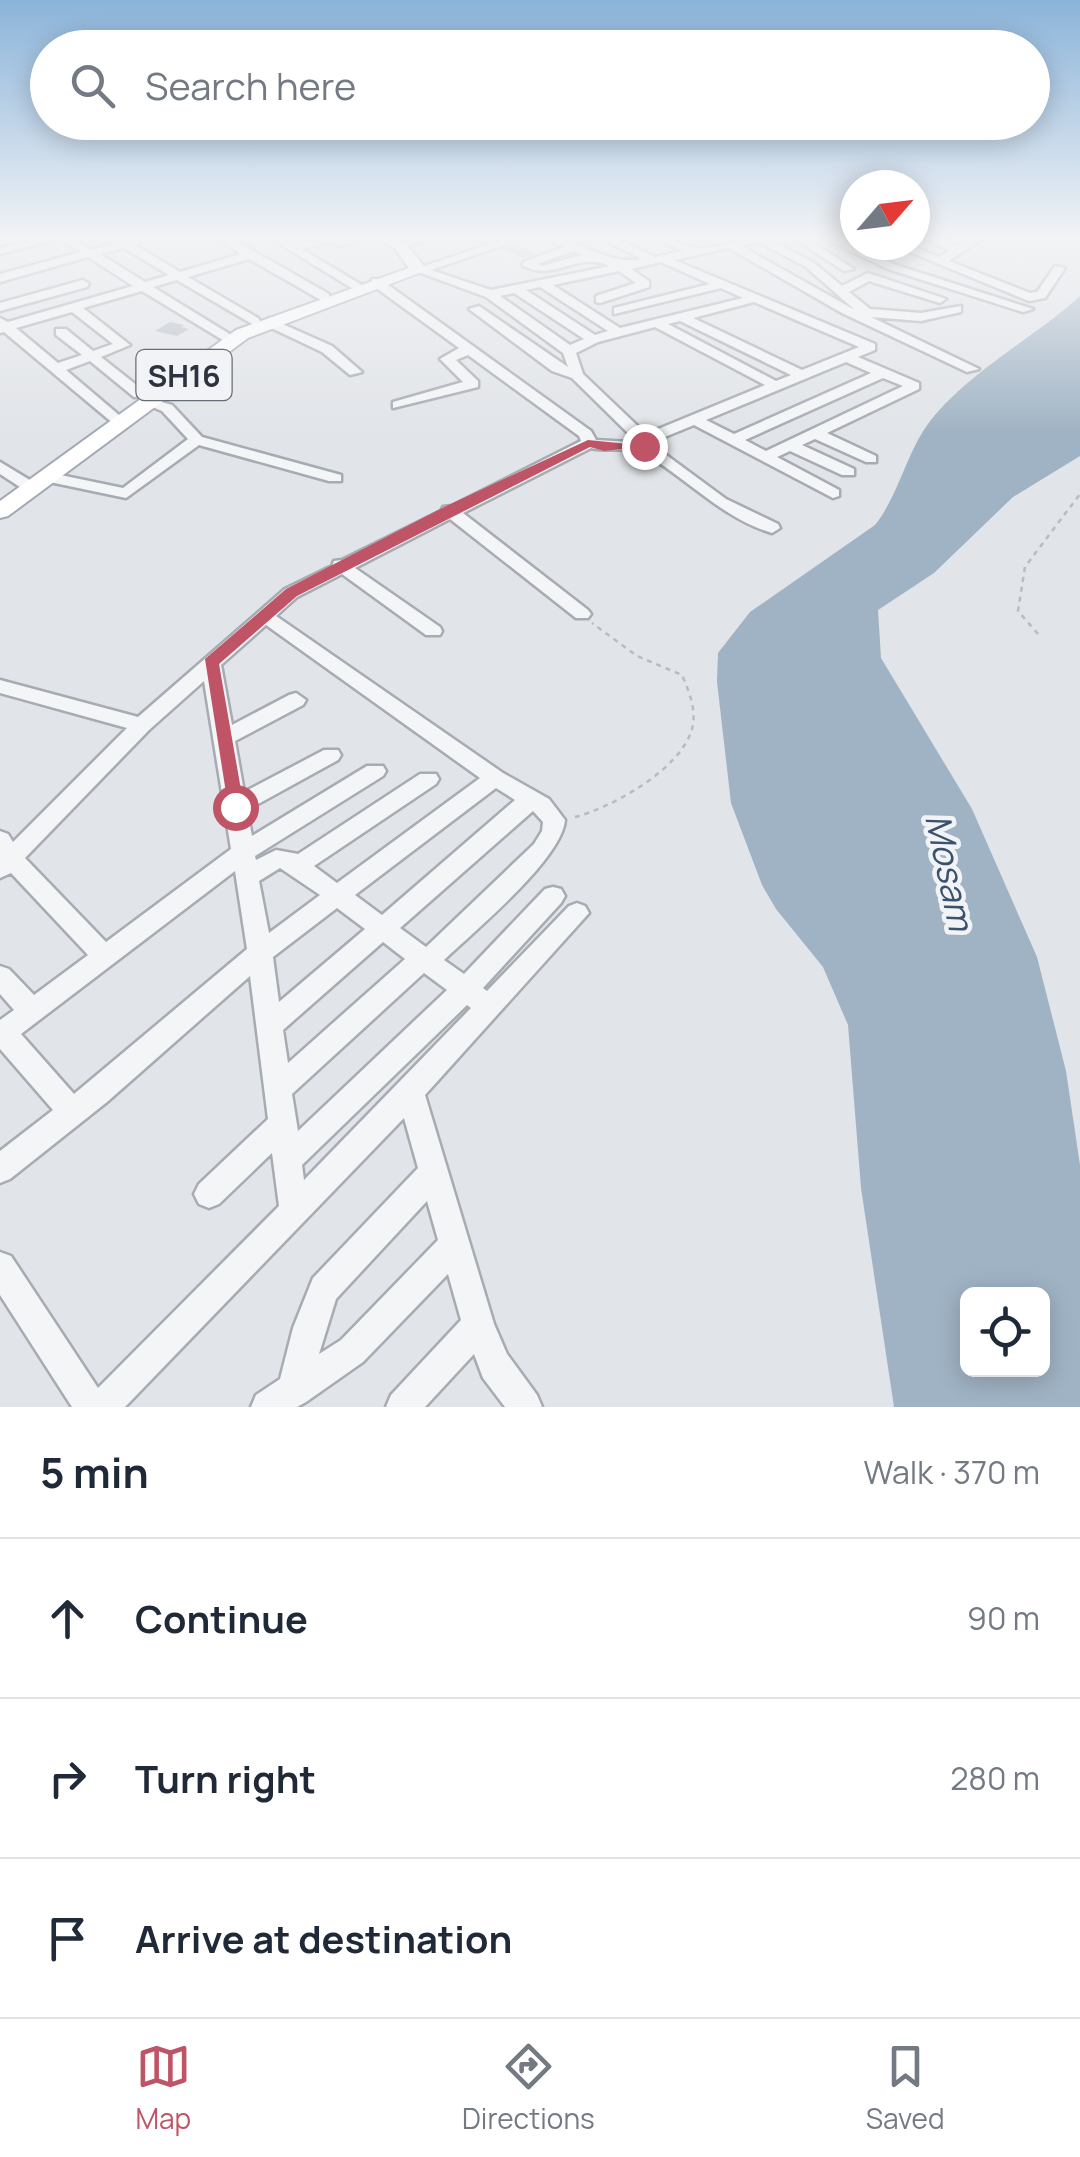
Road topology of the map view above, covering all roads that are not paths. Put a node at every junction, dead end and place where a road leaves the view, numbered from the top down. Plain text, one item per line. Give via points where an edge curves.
1 (92, 302) edge
2 (166, 302) edge
3 (227, 302) edge
4 (313, 302) edge
5 (322, 302) edge
6 (402, 302) edge
7 (501, 302) edge
8 (536, 302) edge
9 (571, 302) edge
10 (604, 302) edge
11 (654, 302) edge
12 (742, 302) edge
13 (765, 302) edge
14 (842, 302) edge
15 (854, 302) edge
16 (1012, 302) edge
17 (1016, 302) edge
18 (74, 307) junction
19 (957, 309) dead end
20 (476, 310) dead end
21 (618, 311) junction
22 (866, 314) junction
23 (681, 317) junction
24 (262, 321) junction
25 (650, 325) junction
26 (2, 326) edge
27 (61, 332) dead end
28 (619, 332) junction
29 (226, 339) junction
30 (592, 339) junction
31 (469, 349) junction
32 (569, 351) junction
33 (92, 357) junction
34 (847, 357) junction
35 (54, 369) junction
36 (972, 369) dead end
37 (355, 372) dead end
38 (884, 372) junction
39 (576, 375) junction
40 (804, 376) junction
41 (778, 388) junction
42 (144, 397) junction
43 (398, 405) dead end
44 (114, 418) junction
45 (696, 420) junction
46 (814, 434) junction
47 (197, 440) junction
48 (734, 440) junction
49 (639, 442) junction
50 (588, 443) junction
51 (790, 445) junction
52 (765, 457) junction
53 (871, 459) dead end
54 (0, 467) edge
55 (848, 472) dead end
56 (335, 478) dead end
57 (32, 482) junction
58 (832, 493) dead end
59 (0, 494) edge
60 (449, 510) junction
61 (0, 511) edge
62 (772, 528) dead end
63 (340, 565) junction
64 (582, 614) road end
65 (265, 616) junction
66 (432, 631) dead end
67 (211, 662) junction
68 (0, 686) edge
69 (296, 700) dead end
70 (142, 724) junction
71 (224, 738) junction
72 (330, 755) dead end
73 (375, 771) dead end
74 (428, 778) dead end
75 (495, 778) junction
76 (531, 800) junction
77 (235, 807) junction
78 (244, 852) junction
79 (4, 856) edge
80 (297, 866) junction
81 (247, 878) junction
82 (336, 896) junction
83 (382, 930) junction
84 (260, 953) junction
85 (104, 956) junction
86 (424, 960) junction
87 (0, 977) edge
88 (465, 990) junction
89 (489, 1008) junction
90 (31, 1010) junction
91 (270, 1026) junction
92 (1, 1034) edge
93 (278, 1089) junction
94 (410, 1092) junction
95 (72, 1112) junction
96 (282, 1124) junction
97 (288, 1160) junction
98 (0, 1169) edge
99 (434, 1173) junction
100 (209, 1194) dead end
101 (294, 1211) junction
102 (454, 1246) junction
103 (0, 1267) edge
104 (478, 1325) junction
105 (281, 1398) edge
106 (513, 1402) edge
107 (90, 1407) edge
108 (102, 1407) edge
109 (403, 1407) edge

1 - 18 street
2 - 29 street
3 - 24 street
4 - 24 main road, SH16
5 - 24 main road, SH16
6 - 31 street
7 - 32 street
8 - 30 street
9 - 28 street
10 - 21 street
11 - 21 street
12 - 23 street
13 - 34 street via 870,347
14 - 22 street
15 - 22 street
16 - 17 street via 1027,306
18 - 26 street
18 - 33 street via 123,344
19 - 22 street via 921,318
20 - 39 street
21 - 25 street
22 - 36 street
23 - 25 street
23 - 40 street
24 - 29 main road, SH16
24 - 37 street via 326,349
25 - 28 street
25 - 41 street
26 - 35 street
27 - 33 street
28 - 30 street
29 - 42 main road, SH16
30 - 32 street
31 - 43 street via 446,359 473,384
31 - 50 street via 586,434
32 - 39 street
33 - 35 street
33 - 42 street
34 - 38 street
34 - 40 street
35 - 44 street
38 - 46 street via 914,386
38 - 48 street
39 - 49 street
40 - 41 street
41 - 45 street
42 - 44 main road, SH16
42 - 47 street via 167,408
44 - 57 main road, SH16
44 - 57 main road, SH16
45 - 48 street
45 - 49 street
46 - 51 street
46 - 53 street
47 - 56 street
47 - 57 street via 126,493
48 - 52 street
49 - 50 street via 604,448
49 - 62 street via 720,502
50 - 60 street
51 - 52 street
51 - 55 street
52 - 58 street
54 - 57 street
57 - 59 main road, SH16
57 - 61 main road, SH16
60 - 63 street
60 - 64 street
63 - 65 street
63 - 66 street
65 - 67 street
65 - 75 street
67 - 70 street
67 - 71 street
68 - 70 street
69 - 71 street
70 - 79 street
71 - 77 street
72 - 77 street
73 - 78 street
74 - 80 street
75 - 76 street
75 - 82 street
76 - 83 street
76 - 86 street via 554,820 542,850
77 - 78 street
78 - 81 street
78 - 85 street
79 - 85 street
80 - 81 street via 276,859
80 - 82 street
81 - 84 street
82 - 83 street
82 - 84 street
83 - 86 street
83 - 91 street
84 - 91 street
84 - 95 street
85 - 90 street
86 - 88 street
86 - 93 street
87 - 90 street
88 - 89 street
88 - 89 street via 565,905
88 - 97 street
89 - 94 street
90 - 92 street
91 - 93 street
92 - 95 street
93 - 96 street
94 - 99 street
94 - 101 street
95 - 98 street
96 - 97 street
96 - 100 street
97 - 101 street
99 - 102 street
99 - 105 street via 324,1289
101 - 108 street
102 - 104 street
102 - 105 street via 352,1352
103 - 107 street
104 - 106 street
104 - 109 street

